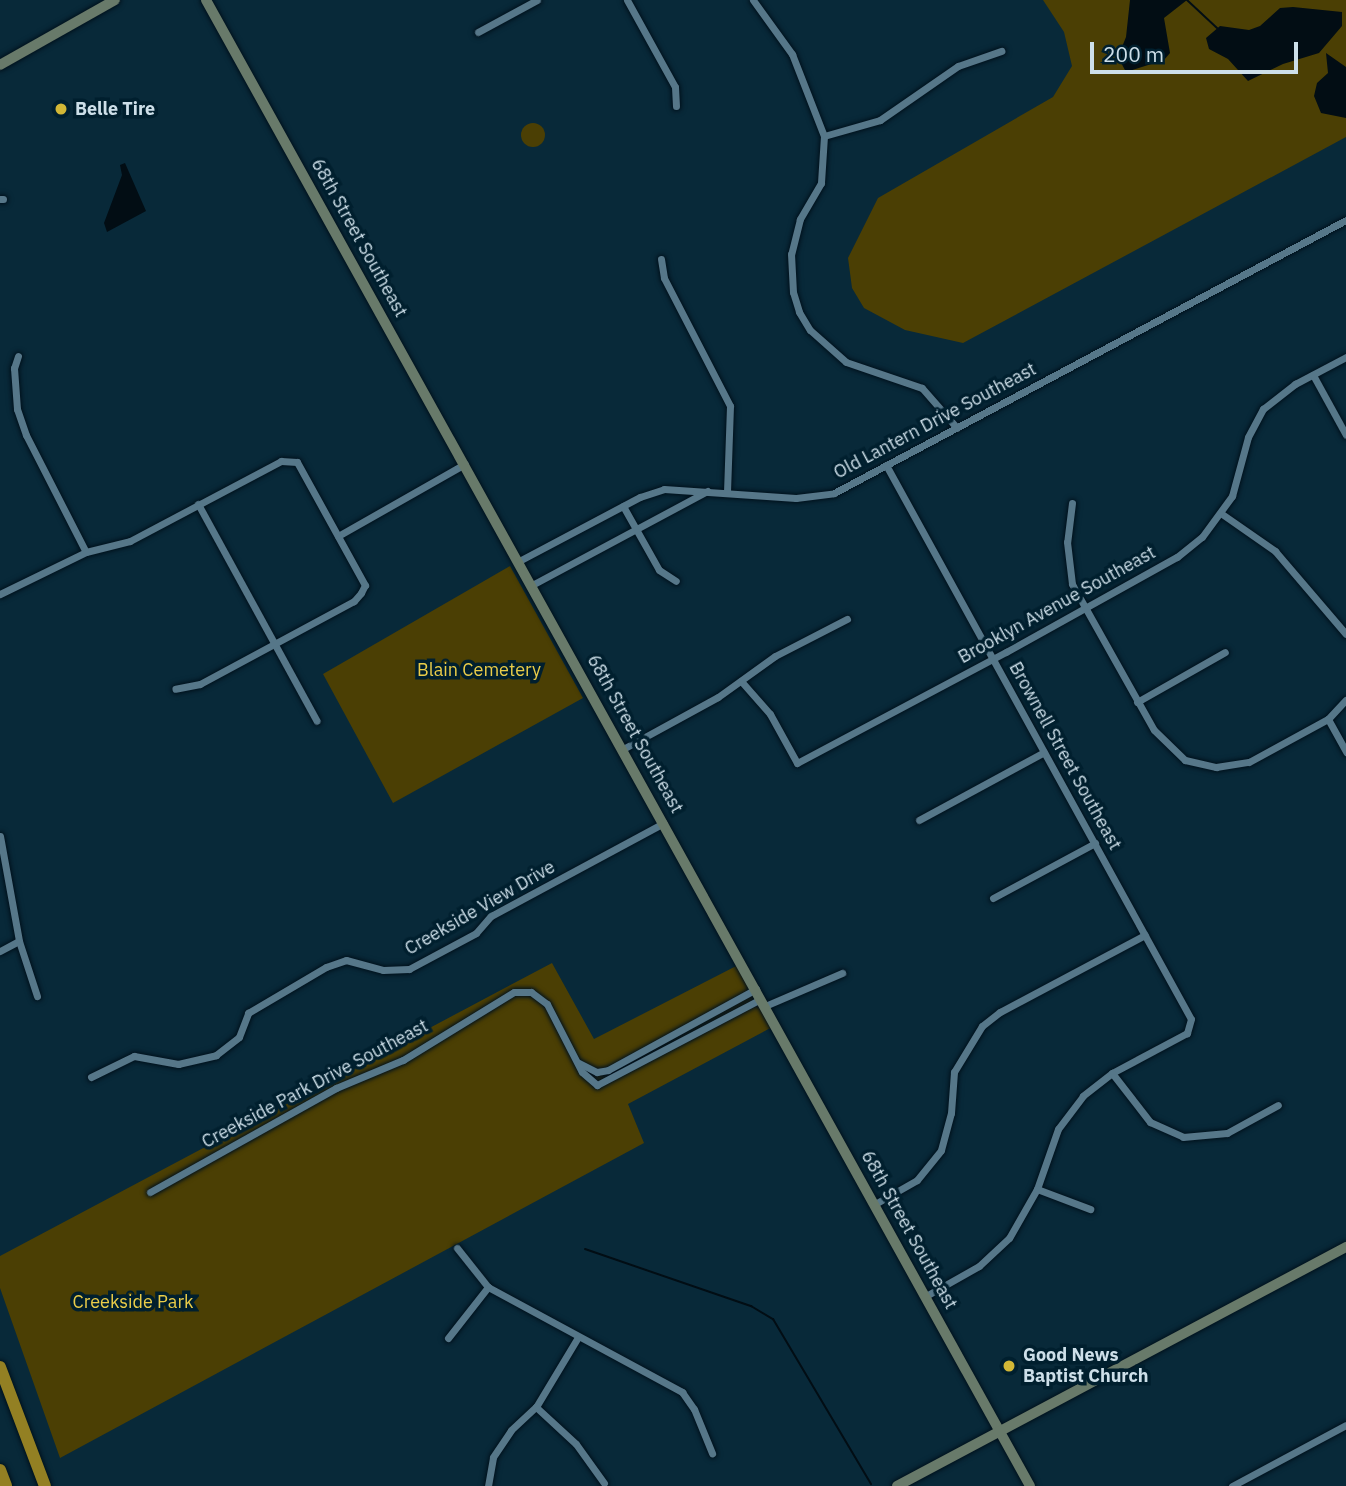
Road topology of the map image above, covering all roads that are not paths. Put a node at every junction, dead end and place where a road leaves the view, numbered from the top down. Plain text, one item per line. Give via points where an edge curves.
1 (115, 0) edge
2 (206, 0) edge
3 (537, 0) edge
4 (627, 0) edge
5 (753, 0) edge
6 (478, 32) dead end
7 (1001, 51) dead end
8 (0, 65) edge
9 (676, 106) dead end
10 (824, 136) junction
11 (1346, 220) edge
12 (662, 259) dead end
13 (18, 356) dead end
14 (1346, 357) edge
15 (1313, 375) junction
16 (957, 428) junction
17 (1346, 435) edge
18 (465, 464) junction
19 (886, 465) junction
20 (709, 490) junction
21 (727, 492) junction
22 (1072, 503) dead end
23 (198, 504) junction
24 (622, 506) junction
25 (1222, 514) junction
26 (635, 530) junction
27 (338, 536) junction
28 (86, 552) junction
29 (519, 561) junction
30 (676, 580) dead end
31 (532, 585) junction
32 (0, 594) edge
33 (1086, 608) junction
34 (847, 619) dead end
35 (1346, 634) edge
36 (275, 644) junction
37 (1224, 652) dead end
38 (993, 658) junction
39 (741, 681) junction
40 (175, 689) dead end
41 (1346, 700) edge
42 (1137, 702) junction
43 (1328, 719) junction
44 (317, 722) dead end
45 (623, 749) junction
46 (1044, 752) junction
47 (1346, 752) edge
48 (919, 820) dead end
49 (664, 823) junction
50 (0, 836) edge
51 (1095, 843) junction
52 (993, 898) dead end
53 (1145, 935) junction
54 (19, 941) junction
55 (0, 951) edge
56 (842, 973) dead end
57 (37, 996) dead end
58 (761, 998) junction
59 (579, 1062) junction
60 (1112, 1073) junction
61 (91, 1077) dead end
62 (1278, 1105) dead end
63 (1037, 1189) junction
64 (150, 1192) dead end
65 (875, 1204) junction
66 (1090, 1209) dead end
67 (1346, 1247) edge
68 (457, 1248) dead end
69 (488, 1287) junction
70 (926, 1296) junction
71 (578, 1337) junction
72 (448, 1338) dead end
73 (0, 1367) edge
74 (536, 1408) junction
75 (1346, 1425) edge
76 (1000, 1431) junction
77 (712, 1453) dead end
78 (0, 1470) edge
79 (604, 1483) dead end
80 (6, 1486) edge
81 (45, 1486) edge
82 (488, 1486) edge
83 (897, 1486) edge
84 (1030, 1486) edge
85 (1232, 1486) edge

1 - 8 main road
2 - 18 main road, 68th Street Southeast
3 - 6 street
4 - 9 street via 675,87
5 - 10 street via 792,54
7 - 10 street via 958,66 880,120
10 - 16 street via 821,183 800,219 791,254 799,312 836,355 860,369 922,388
11 - 16 street, Old Lantern Drive Southeast
12 - 21 street via 664,278 730,406
13 - 28 street via 14,368 17,409 26,435
14 - 15 street, Brooklyn Avenue Southeast
15 - 17 street
15 - 25 street, Brooklyn Avenue Southeast via 1275,397 1258,416
16 - 19 street, Old Lantern Drive Southeast
18 - 27 street
18 - 29 main road, 68th Street Southeast
19 - 21 street, Old Lantern Drive Southeast via 819,498
19 - 38 street, Brownell Street Southeast
20 - 21 street, Old Lantern Drive Southeast
20 - 24 street, Old Lantern Drive Southeast via 664,489
20 - 26 street
22 - 33 street via 1067,565
23 - 27 street via 289,458 297,462
23 - 28 street via 130,541
23 - 36 street
24 - 26 street
24 - 29 street, Old Lantern Drive Southeast
25 - 33 street, Brooklyn Avenue Southeast via 1177,557
25 - 35 street via 1275,551
26 - 30 street via 659,570
26 - 31 street
27 - 36 street via 365,585 355,601
28 - 32 street
29 - 31 main road, 68th Street Southeast
31 - 45 main road, 68th Street Southeast
33 - 38 street, Brooklyn Avenue Southeast
33 - 42 street
34 - 39 street via 775,656
36 - 40 street via 200,684
36 - 44 street
37 - 42 street
38 - 39 street, Brooklyn Avenue Southeast via 797,763 770,715
38 - 46 street, Brownell Street Southeast
39 - 45 street
41 - 43 street
42 - 43 street via 1164,744 1185,760 1216,767 1249,762
43 - 47 street
45 - 49 main road, 68th Street Southeast
46 - 48 street
46 - 51 street, Brownell Street Southeast
49 - 58 main road, 68th Street Southeast
49 - 61 street, Creekside View Drive via 491,916 476,933 409,968 383,970 346,960 326,967 248,1013 239,1037 216,1055 178,1064 134,1056
50 - 54 street
51 - 52 street
51 - 53 street, Brownell Street Southeast
53 - 60 street, Brownell Street Southeast via 1184,1002 1192,1027
53 - 65 street via 999,1012 982,1026 954,1072 951,1113 941,1150 917,1180
54 - 55 street
54 - 57 street
56 - 58 street
58 - 59 street via 608,1070 597,1072
58 - 59 street, Creekside Park Drive Southeast via 602,1085 586,1078
58 - 65 main road, 68th Street Southeast
59 - 64 street, Creekside Park Drive Southeast via 547,1004 531,992 514,992 403,1060 335,1088
60 - 62 street via 1150,1122 1183,1137 1227,1133
60 - 63 street via 1083,1096 1061,1123
63 - 66 street
63 - 70 street via 1022,1220 991,1257
65 - 70 main road, 68th Street Southeast
67 - 76 main road
68 - 69 street
69 - 71 street
69 - 72 street
70 - 76 main road, 68th Street Southeast
71 - 74 street
71 - 77 street via 682,1392
73 - 81 highway
74 - 79 street via 576,1444
74 - 82 street via 511,1430 493,1457
75 - 85 street
76 - 83 main road
76 - 84 main road, 68th Street Southeast
78 - 80 highway

